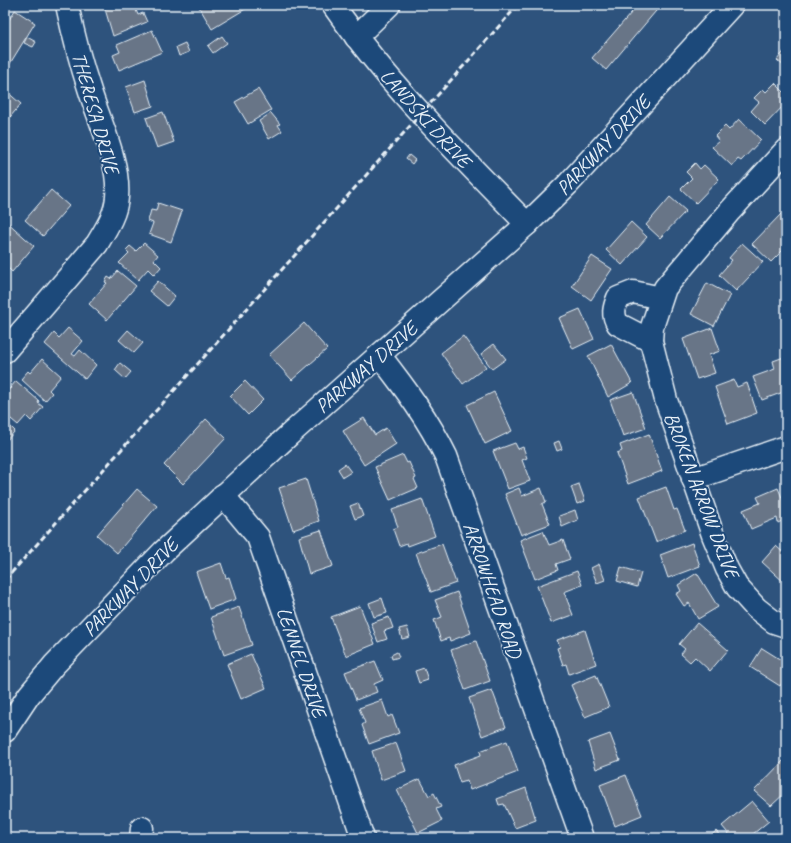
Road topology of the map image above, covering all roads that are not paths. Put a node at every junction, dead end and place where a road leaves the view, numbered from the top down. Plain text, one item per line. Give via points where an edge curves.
1 (67, 5) edge
2 (333, 5) edge
3 (389, 5) edge
4 (732, 5) edge
5 (356, 37) junction
6 (786, 150) edge
7 (527, 224) junction
8 (661, 298) junction
9 (651, 341) junction
10 (5, 351) edge
11 (380, 356) junction
12 (786, 447) edge
13 (694, 479) junction
14 (223, 495) junction
15 (786, 626) edge
16 (5, 731) edge
17 (363, 838) edge
18 (582, 838) edge

1 - 10 street, THERESA DRIVE via 88,87 116,177 115,209 97,244
2 - 5 street, LANDSKI DRIVE
3 - 5 street
4 - 7 street, PARKWAY DRIVE via 568,184
5 - 7 street, LANDSKI DRIVE via 432,125
6 - 8 street, BROKEN ARROW DRIVE via 677,271
7 - 11 street, PARKWAY DRIVE
8 - 9 street, BROKEN ARROW DRIVE via 652,327
8 - 9 street via 633,292 623,295 618,298 613,314 618,324
9 - 13 street, BROKEN ARROW DRIVE via 666,400
11 - 14 street, PARKWAY DRIVE
11 - 18 street, ARROWHEAD ROAD via 414,401 446,456
12 - 13 street
13 - 15 street, BROKEN ARROW DRIVE via 713,536 737,587 756,608 774,622
14 - 16 street, PARKWAY DRIVE via 164,551 54,665 29,695
14 - 17 street, LENNEL DRIVE via 258,537

